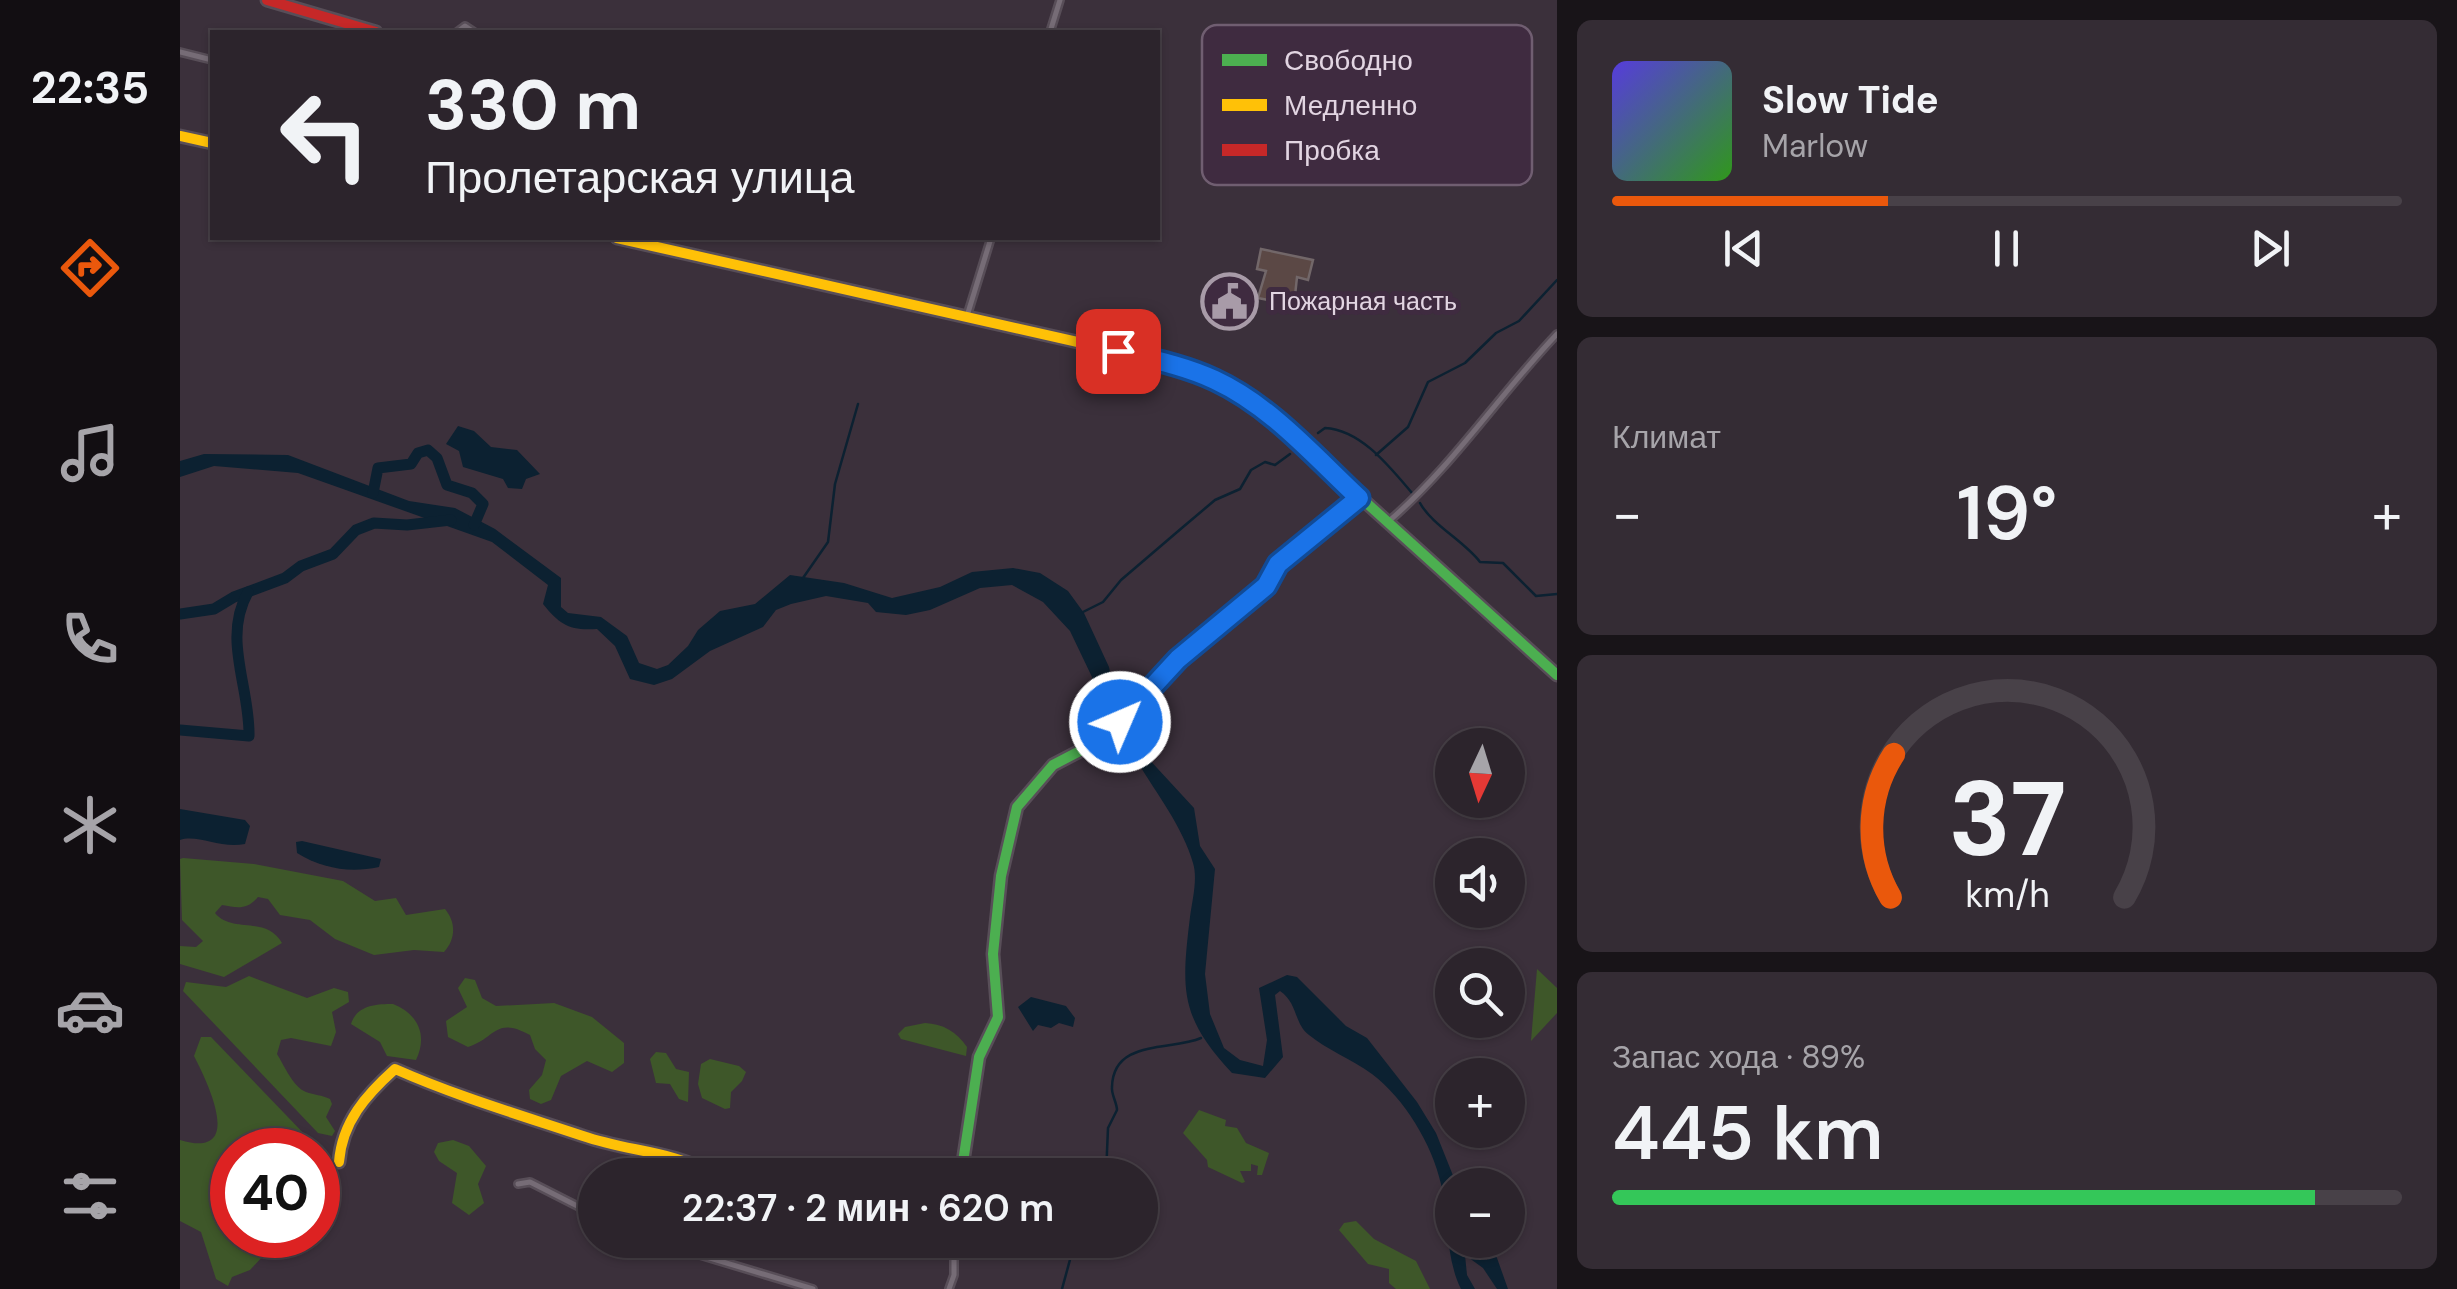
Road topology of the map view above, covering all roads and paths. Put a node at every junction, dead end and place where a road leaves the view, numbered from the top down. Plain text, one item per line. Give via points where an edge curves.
1 (267, 0) edge
2 (1060, 0) edge
3 (369, 30) edge
4 (1051, 30) edge
5 (180, 52) edge
6 (210, 60) edge
7 (180, 136) edge
8 (210, 143) edge
9 (626, 240) edge
10 (989, 240) edge
11 (967, 316) junction
12 (1557, 334) edge
13 (1359, 498) junction
14 (1387, 522) junction
15 (1557, 675) edge
16 (1120, 722) dead end
17 (1101, 740) dead end
18 (340, 1138) edge
19 (685, 1158) edge
20 (964, 1158) edge
21 (518, 1184) dead end
22 (578, 1206) edge
23 (710, 1258) edge
24 (953, 1258) edge
25 (813, 1289) edge
26 (949, 1289) edge

1 - 3 street
2 - 4 street
5 - 6 street
7 - 8 street
9 - 11 street
10 - 11 street
11 - 13 street via 1153,359 1214,380 1256,404
12 - 14 street via 1430,484
13 - 14 street
13 - 16 street via 1278,564 1266,586 1178,659
14 - 15 street
17 - 20 street via 1053,765 1017,807 993,954 998,1017 979,1058
18 - 19 street via 395,1068 458,1097 586,1137
21 - 22 street via 530,1182
23 - 25 street
24 - 26 street

